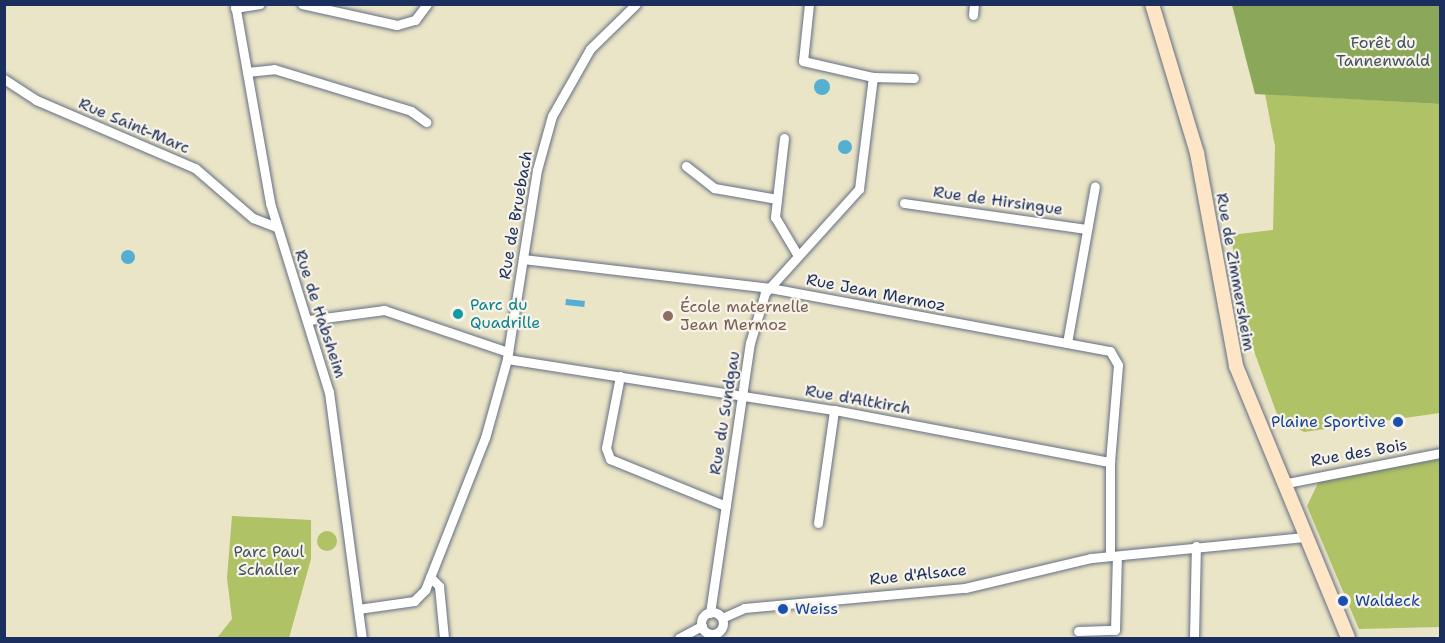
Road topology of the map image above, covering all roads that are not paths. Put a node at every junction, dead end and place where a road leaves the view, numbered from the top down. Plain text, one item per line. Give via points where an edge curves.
1 (260, 4) edge
2 (302, 4) edge
3 (351, 4) edge
4 (427, 4) edge
5 (636, 4) edge
6 (809, 4) edge
7 (1152, 4) edge
8 (235, 6) edge
9 (344, 15) junction
10 (247, 72) junction
11 (873, 77) junction
12 (915, 78) dead end
13 (4, 79) edge
14 (426, 122) dead end
15 (784, 138) dead end
16 (686, 166) dead end
17 (1095, 186) dead end
18 (777, 199) junction
19 (904, 203) dead end
20 (276, 226) junction
21 (1087, 230) junction
22 (797, 254) junction
23 (523, 259) junction
24 (770, 288) junction
25 (309, 320) junction
26 (1068, 343) junction
27 (508, 356) junction
28 (620, 376) junction
29 (743, 395) junction
30 (834, 410) junction
31 (1440, 453) edge
32 (1110, 462) junction
33 (1282, 484) junction
34 (726, 506) junction
35 (818, 523) dead end
36 (1305, 537) junction
37 (1196, 546) junction
38 (1113, 556) junction
39 (430, 577) junction
40 (358, 609) junction
41 (710, 613) junction
42 (722, 618) junction
43 (702, 626) junction
44 (1078, 631) dead end
45 (720, 635) edge
46 (362, 639) edge
47 (444, 639) edge
48 (679, 639) edge
49 (1194, 639) edge
50 (1348, 639) edge

1 - 8 street, Rue de Habsheim
2 - 9 street
3 - 9 street
4 - 9 street via 415,20 397,26
5 - 23 street, Rue de Bruebach via 590,49 552,116
6 - 11 street via 803,61
7 - 33 main road, Rue de Zimmersheim via 1197,153 1231,349
8 - 10 street, Rue de Habsheim
10 - 14 street via 274,69 411,111
10 - 20 street, Rue de Habsheim
11 - 12 street
11 - 22 street, Rue du Sundgau via 862,183
13 - 20 street, Rue Saint-Marc via 36,100 195,168 253,218
15 - 18 street
16 - 18 street via 714,188
17 - 21 street
18 - 22 street via 778,229
19 - 21 street, Rue de Hirsingue
20 - 25 street, Rue de Habsheim
21 - 26 street
22 - 24 street, Rue du Sundgau
23 - 24 street, Rue Jean Mermoz
23 - 27 street, Rue de Bruebach
24 - 26 street, Rue Jean Mermoz
24 - 29 street, Rue du Sundgau via 750,343
25 - 27 street, Rue d'Altkirch via 384,310
25 - 40 street, Rue de Habsheim via 329,393
26 - 32 street, Rue Jean Mermoz via 1110,351 1118,365
27 - 28 street, Rue d'Altkirch
27 - 39 street, Rue de Bruebach via 485,438
28 - 29 street, Rue d'Altkirch
28 - 34 street via 606,448 610,459
29 - 30 street, Rue d'Altkirch
29 - 34 street, Rue du Sundgau
30 - 32 street, Rue d'Altkirch
30 - 35 street
31 - 33 street, Rue des Bois
32 - 38 street
33 - 36 main road, Rue de Zimmersheim
34 - 41 street, Rue du Sundgau
36 - 37 street, Rue d'Alsace
36 - 50 main road, Rue de Zimmersheim
37 - 38 street, Rue d'Alsace
37 - 49 street
38 - 42 street, Rue d'Alsace via 965,588 752,607
38 - 44 street via 1115,630
39 - 40 street, Rue de Bruebach via 414,601
39 - 47 street via 439,586
40 - 46 street, Rue de Habsheim
41 - 42 street
41 - 43 street
42 - 45 street
43 - 45 street via 708,633
43 - 48 street

